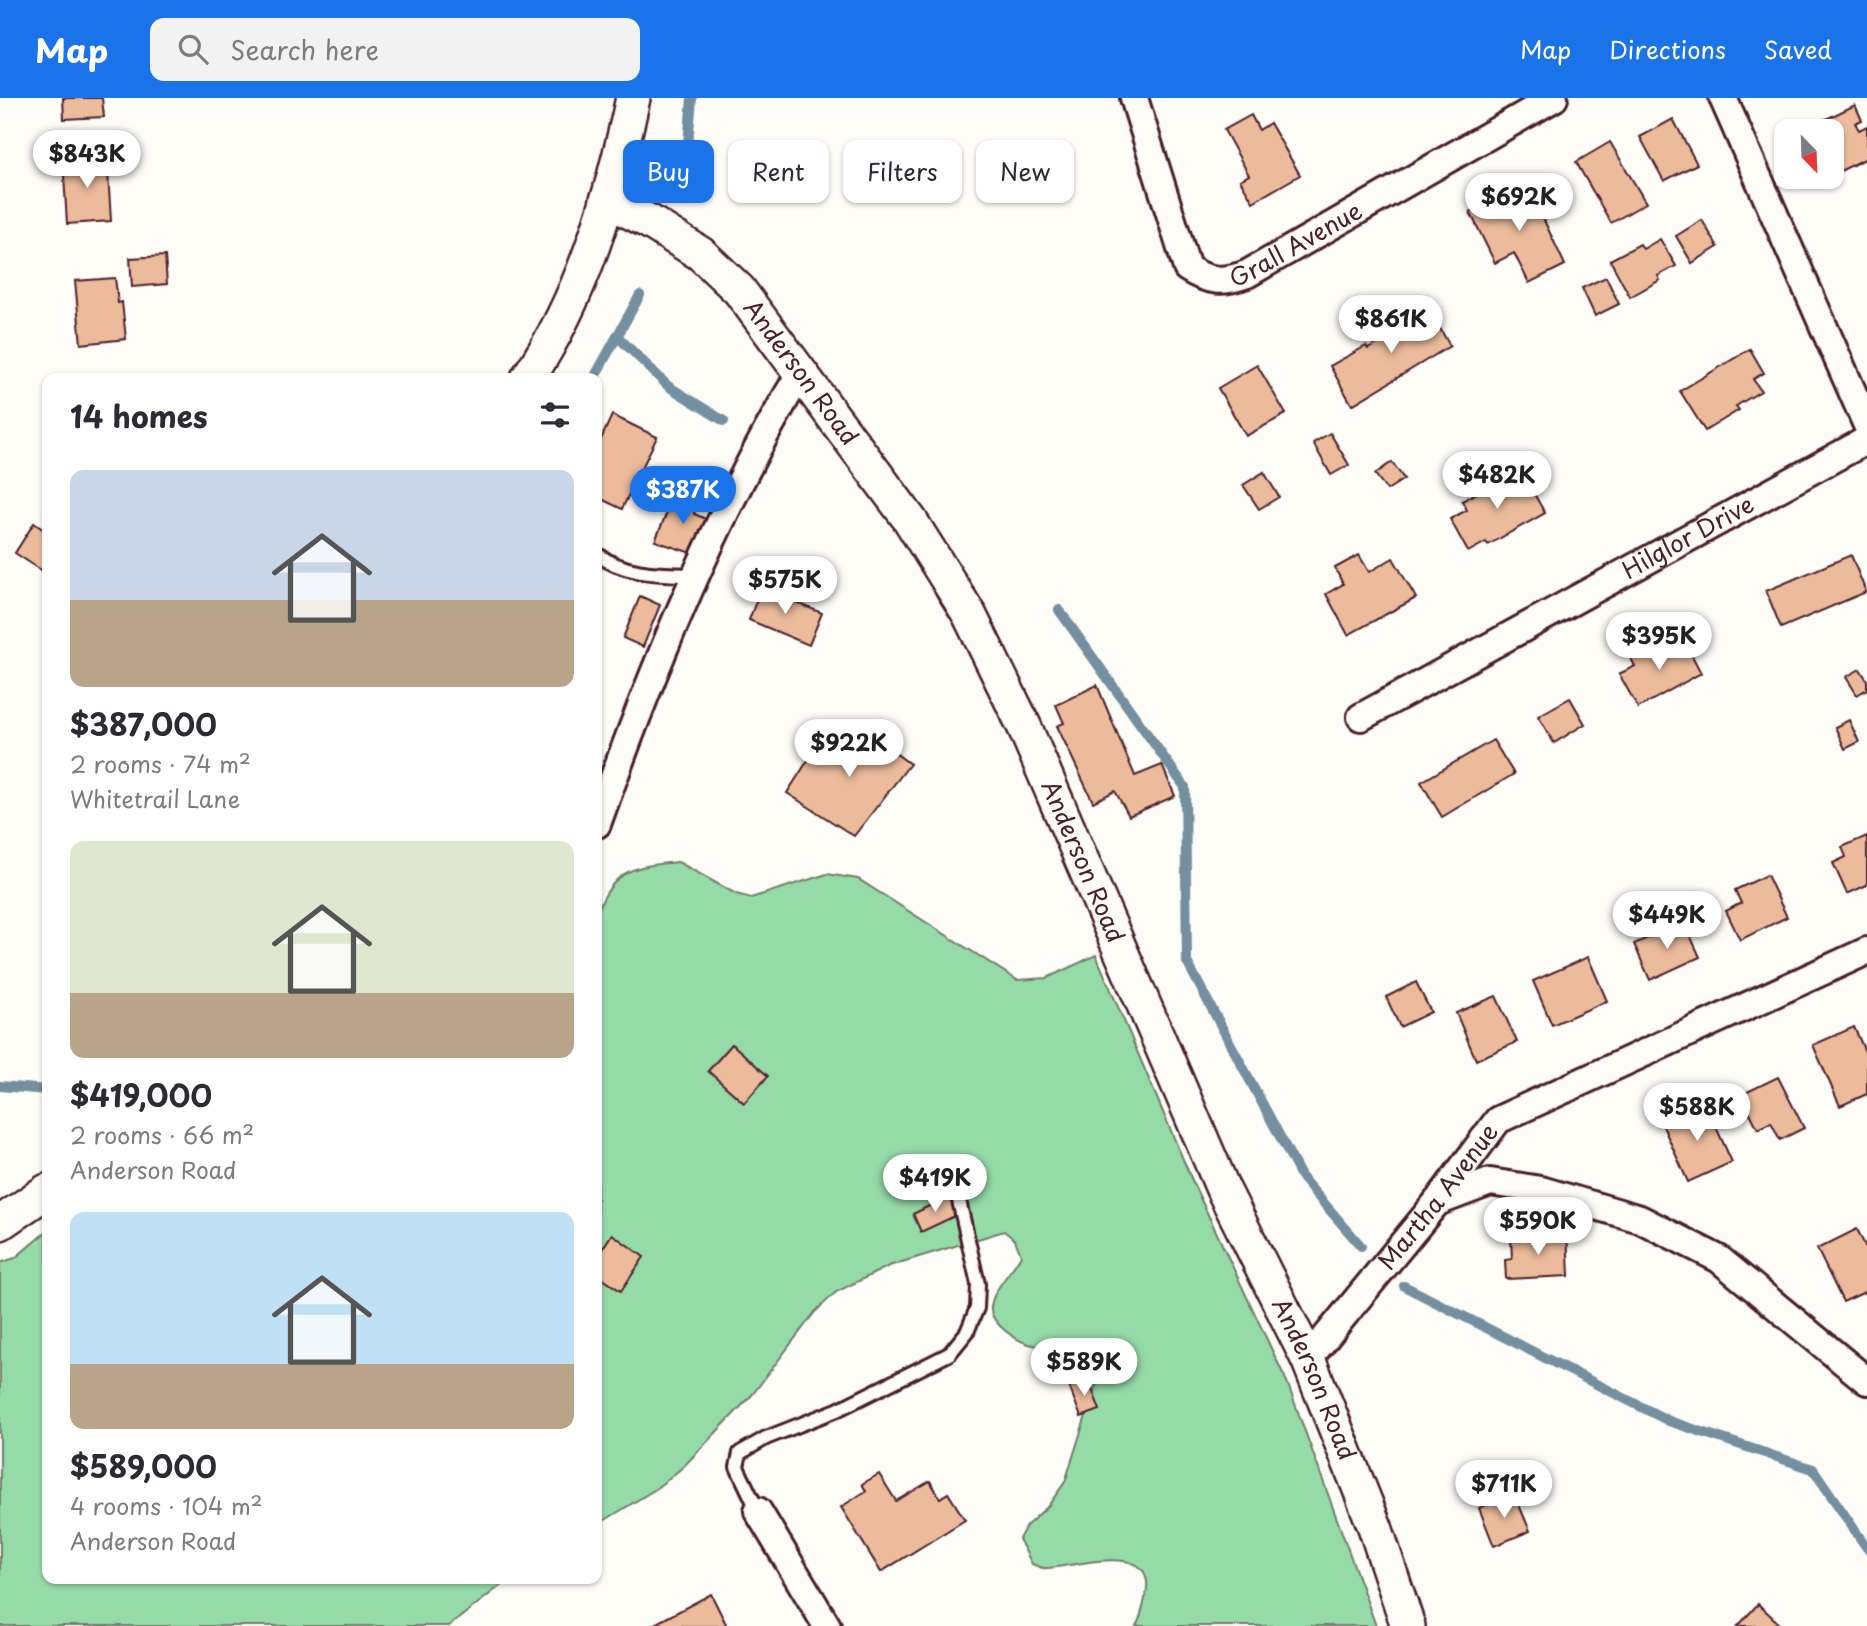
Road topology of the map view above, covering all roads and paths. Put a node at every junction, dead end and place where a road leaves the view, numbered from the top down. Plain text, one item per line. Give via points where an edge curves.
1 (633, 98) edge
2 (1134, 98) edge
3 (1554, 98) edge
4 (1727, 99) edge
5 (607, 200) junction
6 (802, 372) junction
7 (531, 373) edge
8 (1867, 425) edge
9 (1867, 440) edge
10 (602, 558) edge
11 (698, 575) junction
12 (1361, 717) dead end
13 (602, 810) edge
14 (1867, 951) edge
15 (955, 1183) dead end
16 (42, 1194) edge
17 (1437, 1202) junction
18 (0, 1223) edge
19 (1308, 1359) junction
20 (1867, 1381) edge
21 (758, 1511) joint
22 (827, 1626) edge
23 (1408, 1626) edge

1 - 5 street
2 - 3 street, Grall Avenue via 1187,268 1200,277 1227,282
4 - 8 street
5 - 6 street, Anderson Road via 701,254 739,290
5 - 7 street via 581,279
6 - 11 street via 774,418
6 - 19 street, Anderson Road via 910,520 969,614 1025,728 1223,1189
9 - 12 street, Hilglor Drive
10 - 11 lane via 648,574
11 - 13 street via 632,726
14 - 17 street, Martha Avenue via 1498,1120
15 - 21 lane via 978,1284 977,1308 968,1332 949,1354 740,1453 737,1467
16 - 18 street
17 - 19 street, Martha Avenue
17 - 20 street via 1490,1182 1541,1190 1640,1219 1718,1259
19 - 23 street, Anderson Road via 1375,1527
21 - 22 street

